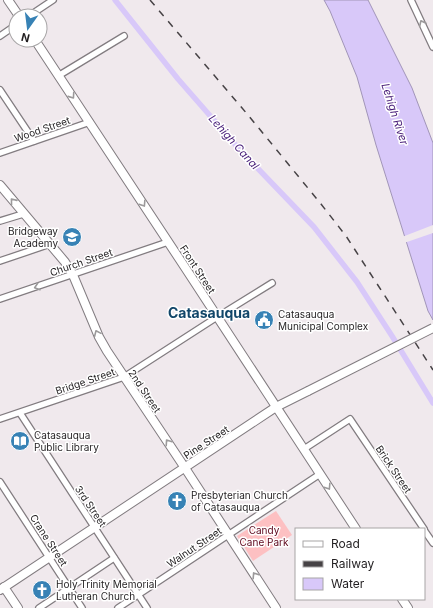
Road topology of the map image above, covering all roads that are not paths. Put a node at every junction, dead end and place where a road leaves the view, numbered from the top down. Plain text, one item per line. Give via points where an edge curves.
1 (52, 0) edge
2 (411, 0) edge
3 (40, 8) edge
4 (124, 36) dead end
5 (433, 47) edge
6 (40, 48) edge
7 (58, 76) junction
8 (0, 90) edge
9 (90, 122) junction
10 (34, 141) junction
11 (0, 153) edge
12 (0, 185) edge
13 (24, 214) junction
14 (0, 221) edge
15 (168, 242) junction
16 (50, 244) junction
17 (0, 260) edge
18 (73, 275) junction
19 (272, 283) dead end
20 (0, 299) edge
21 (217, 317) junction
22 (433, 328) edge
23 (124, 378) junction
24 (276, 407) junction
25 (20, 413) junction
26 (0, 420) edge
27 (304, 449) junction
28 (185, 468) junction
29 (320, 474) junction
30 (0, 482) edge
31 (94, 528) junction
32 (355, 528) edge
33 (423, 528) edge
34 (425, 531) edge
35 (228, 534) junction
36 (433, 543) edge
37 (49, 558) junction
38 (114, 558) junction
39 (1, 586) edge
40 (69, 588) junction
41 (138, 595) junction
42 (18, 608) edge
43 (40, 608) edge
44 (82, 608) edge
45 (118, 608) edge
46 (147, 608) edge
47 (276, 608) edge

1 - 3 street
5 -> 2 street
4 - 7 street
6 - 7 main road, Front Street
7 -> 9 main road, Front Street
8 - 10 street
9 - 10 street, Wood Street
9 -> 15 main road, Front Street
10 - 11 street, Wood Street
13 -> 12 main road, 2nd Street
13 - 14 street
13 - 16 main road, 2nd Street
15 - 18 street, Church Street
15 - 21 main road, Front Street
16 - 17 street
16 - 18 main road, 2nd Street
18 -> 20 street, Church Street
23 -> 18 main road, 2nd Street via 99,338
19 - 21 street, Bridge Street
21 - 23 street, Bridge Street
21 - 24 main road, Front Street
22 - 24 main road, Pine Street, bridge
23 - 25 street, Bridge Street
28 -> 23 main road, 2nd Street
24 - 27 main road, Front Street
24 - 28 main road, Pine Street
25 - 26 street, Bridge Street
25 - 31 street, 3rd Street
27 - 29 main road, Front Street
27 - 33 street, Brick Street via 350,419
28 - 31 main road, Pine Street
28 - 35 main road, 2nd Street
29 -> 32 main road, Front Street
29 - 35 street, Walnut Street
30 - 37 street, Crane Street
31 - 37 main road, Pine Street
31 - 38 street, 3rd Street
34 - 36 street, Brick Street
35 - 41 street, Walnut Street
47 -> 35 main road, 2nd Street
37 - 39 main road, Pine Street
37 - 40 street, Crane Street
38 - 40 street
38 - 41 street, 3rd Street
39 - 42 main road
40 - 43 street
40 - 44 street, Crane Street
41 - 45 street, Walnut Street
41 - 46 street, 3rd Street

